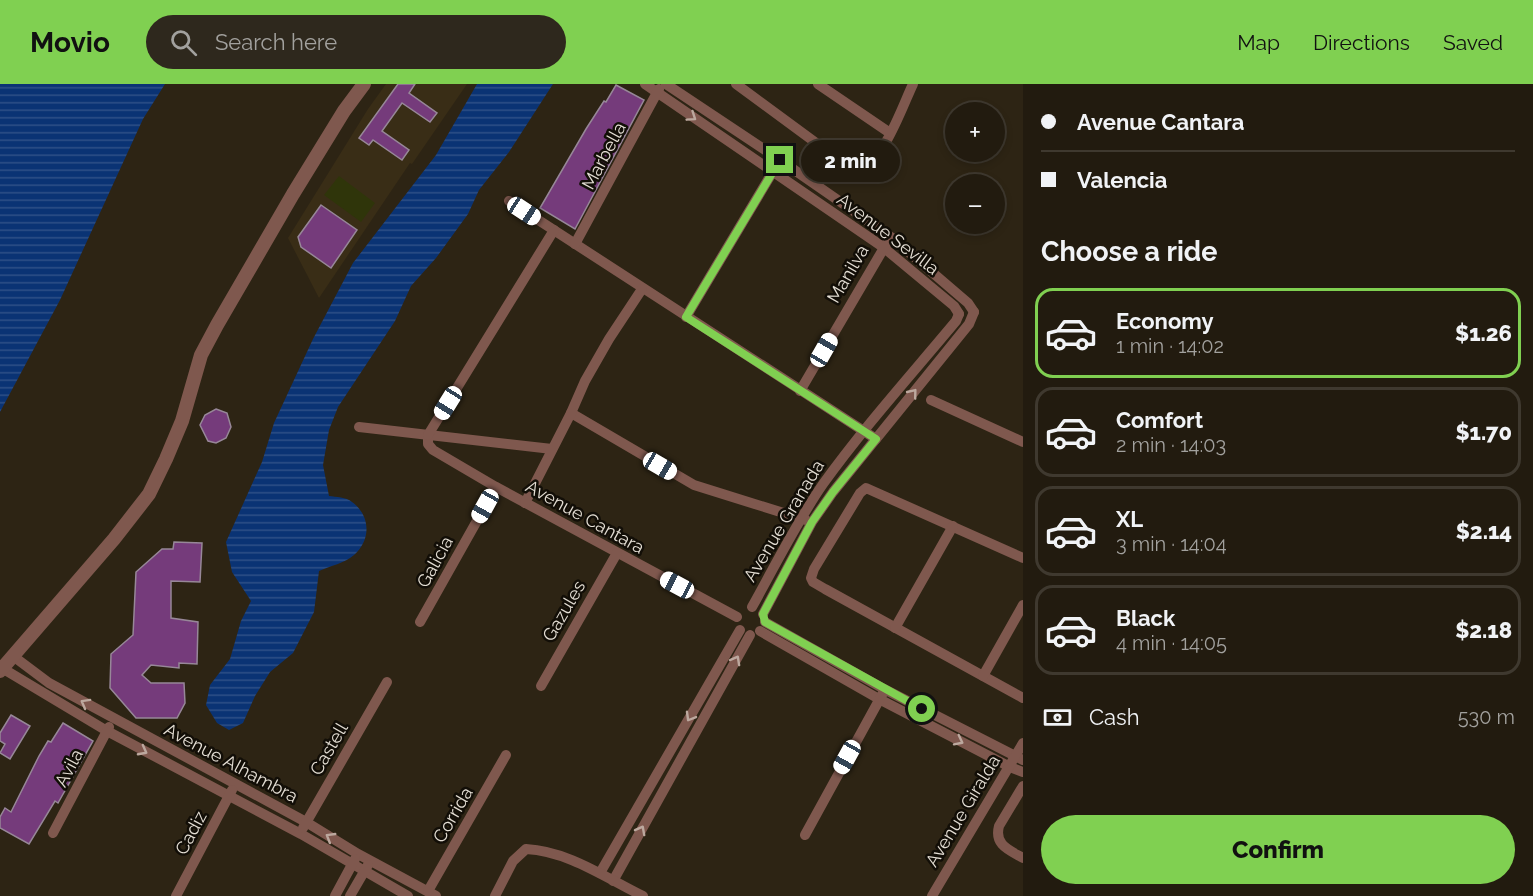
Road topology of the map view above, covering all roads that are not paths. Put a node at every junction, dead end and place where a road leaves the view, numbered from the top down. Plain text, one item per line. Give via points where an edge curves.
1 (364, 84) edge
2 (645, 84) edge
3 (736, 84) edge
4 (818, 84) edge
5 (908, 86) edge
6 (662, 87) edge
7 (890, 133) junction
8 (780, 160) junction
9 (772, 172) junction
10 (509, 201) dead end
11 (554, 231) junction
12 (891, 237) junction
13 (575, 244) junction
14 (883, 247) junction
15 (642, 289) junction
16 (974, 312) junction
17 (959, 314) junction
18 (686, 317) junction
19 (800, 391) junction
20 (931, 400) dead end
21 (571, 413) junction
22 (359, 427) dead end
23 (863, 432) junction
24 (428, 435) junction
25 (876, 439) junction
26 (1023, 442) edge
27 (552, 449) junction
28 (496, 487) junction
29 (525, 503) junction
30 (807, 520) junction
31 (953, 526) junction
32 (617, 554) junction
33 (1023, 558) edge
34 (1023, 604) edge
35 (752, 607) junction
36 (737, 617) junction
37 (420, 622) dead end
38 (756, 626) junction
39 (895, 628) junction
40 (13, 656) junction
41 (1, 669) edge
42 (983, 676) junction
43 (387, 682) dead end
44 (540, 686) dead end
45 (882, 694) junction
46 (1023, 698) edge
47 (113, 718) junction
48 (107, 731) junction
49 (1023, 743) edge
50 (506, 755) dead end
51 (1016, 762) edge
52 (1023, 772) edge
53 (235, 785) junction
54 (1023, 786) edge
55 (229, 796) junction
56 (306, 822) junction
57 (53, 833) dead end
58 (301, 834) junction
59 (805, 834) dead end
60 (358, 854) junction
61 (1023, 858) edge
62 (371, 859) junction
63 (352, 864) junction
64 (364, 871) junction
65 (600, 873) junction
66 (613, 882) junction
67 (432, 894) edge
68 (176, 896) edge
69 (335, 896) edge
70 (350, 896) edge
71 (408, 896) edge
72 (495, 896) edge
73 (643, 896) edge
74 (932, 896) edge

1 - 40 street via 304,175 217,324 201,355 182,421 149,494
2 - 6 street, Avenue Sevilla
3 - 7 street via 853,170 863,169 874,160
4 - 7 street
5 - 7 street
6 - 8 street, Avenue Sevilla
6 -> 9 street, Avenue Sevilla
6 - 13 street, Marbella
8 - 9 street
8 - 12 street, Avenue Sevilla
9 - 14 street, Avenue Sevilla
9 - 18 street
10 - 11 street
11 - 13 street
11 - 24 street
12 - 14 street, Manilva
12 - 16 street, Avenue Sevilla
13 - 15 street
14 - 17 street, Avenue Sevilla
14 - 19 street, Manilva
15 - 18 street
15 - 21 street via 609,339
16 - 17 street
25 -> 16 street, Avenue Granada via 969,324
17 - 23 street, Avenue Granada
18 - 19 street
19 - 23 street
20 - 26 street
21 - 27 street
21 - 30 street via 694,485
22 - 24 street
23 - 25 street
23 - 30 street, Avenue Granada via 823,485
24 - 27 street
24 - 28 street, Avenue Cantara via 433,450
25 - 30 street, Avenue Granada
27 - 29 street
28 - 29 street, Avenue Cantara
28 - 37 street, Galicia
29 - 32 street, Avenue Cantara
30 - 35 street, Avenue Granada
30 - 38 street, Avenue Granada
31 - 33 street
31 - 39 street
31 - 39 street via 866,488 814,568 813,582
32 - 36 street, Avenue Cantara
32 - 44 street, Gazules
34 - 42 street
35 - 36 street via 743,609
35 - 38 street via 757,608
36 - 38 street
38 - 45 street
38 -> 65 street, Avenue Granada
66 -> 38 street, Avenue Granada
39 - 42 street
40 - 41 street
47 -> 40 street, Avenue Alhambra via 50,683
41 - 48 street, Avenue Alhambra
42 - 46 street
43 - 56 street, Castell
45 - 51 street
45 - 59 street
47 - 48 street, Avila
47 - 53 street, Avenue Alhambra
48 -> 55 street, Avenue Alhambra
48 - 57 street, Avila
49 - 51 street, Avenue Giralda
50 - 67 street, Corrida
51 - 52 street
51 - 74 street, Avenue Giralda
53 - 55 street, Cadiz
53 - 56 street, Avenue Alhambra
54 - 61 street via 997,833 1004,847
55 - 58 street, Avenue Alhambra
55 - 68 street, Cadiz
56 - 58 street, Castell
60 -> 56 street, Avenue Alhambra
58 - 63 street, Avenue Alhambra
60 - 62 street, Avenue Alhambra
60 - 63 street
62 - 64 street
62 - 67 street, Avenue Alhambra
63 - 64 street, Avenue Alhambra
63 - 69 street
64 - 70 street
64 - 71 street, Avenue Alhambra
65 - 66 street
65 - 72 street via 547,851 526,849 513,861
66 - 73 street

